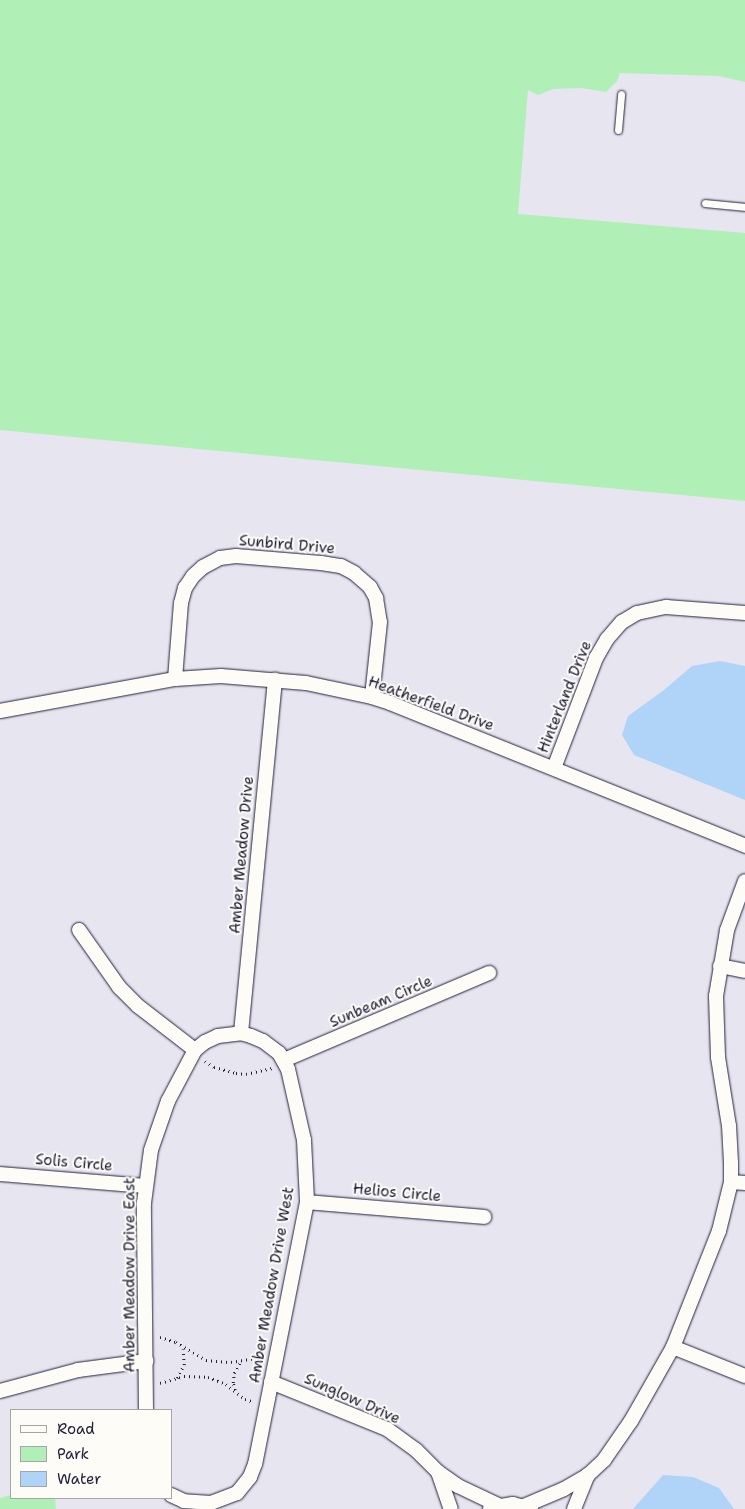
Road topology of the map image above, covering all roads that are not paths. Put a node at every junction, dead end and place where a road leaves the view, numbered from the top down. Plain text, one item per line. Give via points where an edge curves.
1 (621, 94) dead end
2 (618, 130) dead end
3 (705, 203) dead end
4 (745, 207) edge
5 (745, 613) edge
6 (176, 679) junction
7 (275, 680) junction
8 (372, 697) junction
9 (0, 711) edge
10 (554, 768) junction
11 (745, 846) edge
12 (745, 882) edge
13 (79, 930) dead end
14 (720, 966) junction
15 (745, 970) edge
16 (490, 973) dead end
17 (242, 1034) junction
18 (195, 1050) junction
19 (284, 1060) junction
20 (0, 1174) edge
21 (731, 1182) junction
22 (745, 1183) edge
23 (145, 1186) junction
24 (307, 1202) junction
25 (484, 1218) dead end
26 (673, 1347) junction
27 (146, 1362) junction
28 (745, 1376) edge
29 (271, 1382) junction
30 (0, 1391) edge
31 (146, 1409) edge
32 (438, 1472) junction
33 (588, 1476) junction
34 (172, 1495) edge
35 (493, 1507) edge
36 (527, 1507) edge
37 (451, 1509) edge
38 (574, 1509) edge

1 - 2 lane
3 - 4 lane
5 - 10 street, Hinterland Drive via 666,607 637,614 622,622 596,658
6 - 7 street, Heatherfield Drive via 221,676
6 - 8 street, Sunbird Drive via 181,603 185,588 203,567 220,558 236,556 321,563 341,566 354,573 370,587 376,598 380,622
6 - 9 street, Heatherfield Drive
7 - 8 street, Heatherfield Drive
7 - 17 street, Amber Meadow Drive
8 - 10 street, Heatherfield Drive
10 - 11 street, Heatherfield Drive
12 - 14 street via 728,930
13 - 18 street via 119,987 138,1006
14 - 15 street
14 - 21 street via 716,1027 730,1143
16 - 19 street, Sunbeam Circle
17 - 18 street, Amber Meadow Drive East via 218,1036
17 - 19 street, Amber Meadow Drive West via 263,1041
18 - 23 street, Amber Meadow Drive East via 178,1079 156,1132
19 - 24 street, Amber Meadow Drive West via 296,1096 304,1140
20 - 23 street, Solis Circle
21 - 22 street
21 - 26 street via 720,1231
23 - 27 street, Amber Meadow Drive East
24 - 25 street, Helios Circle
24 - 29 street, Amber Meadow Drive West
26 - 28 street
26 - 33 street via 630,1421 604,1460
27 - 30 street via 78,1370
27 - 31 street, Amber Meadow Drive East
29 - 32 street, Sunglow Drive via 387,1429 416,1450
29 - 34 street, Amber Meadow Drive West via 255,1464 250,1477 237,1493 199,1504
32 - 35 street, Sunglow Drive
32 - 37 street, Sunglow Drive
33 - 36 street
33 - 38 street
35 - 36 street via 513,1504

